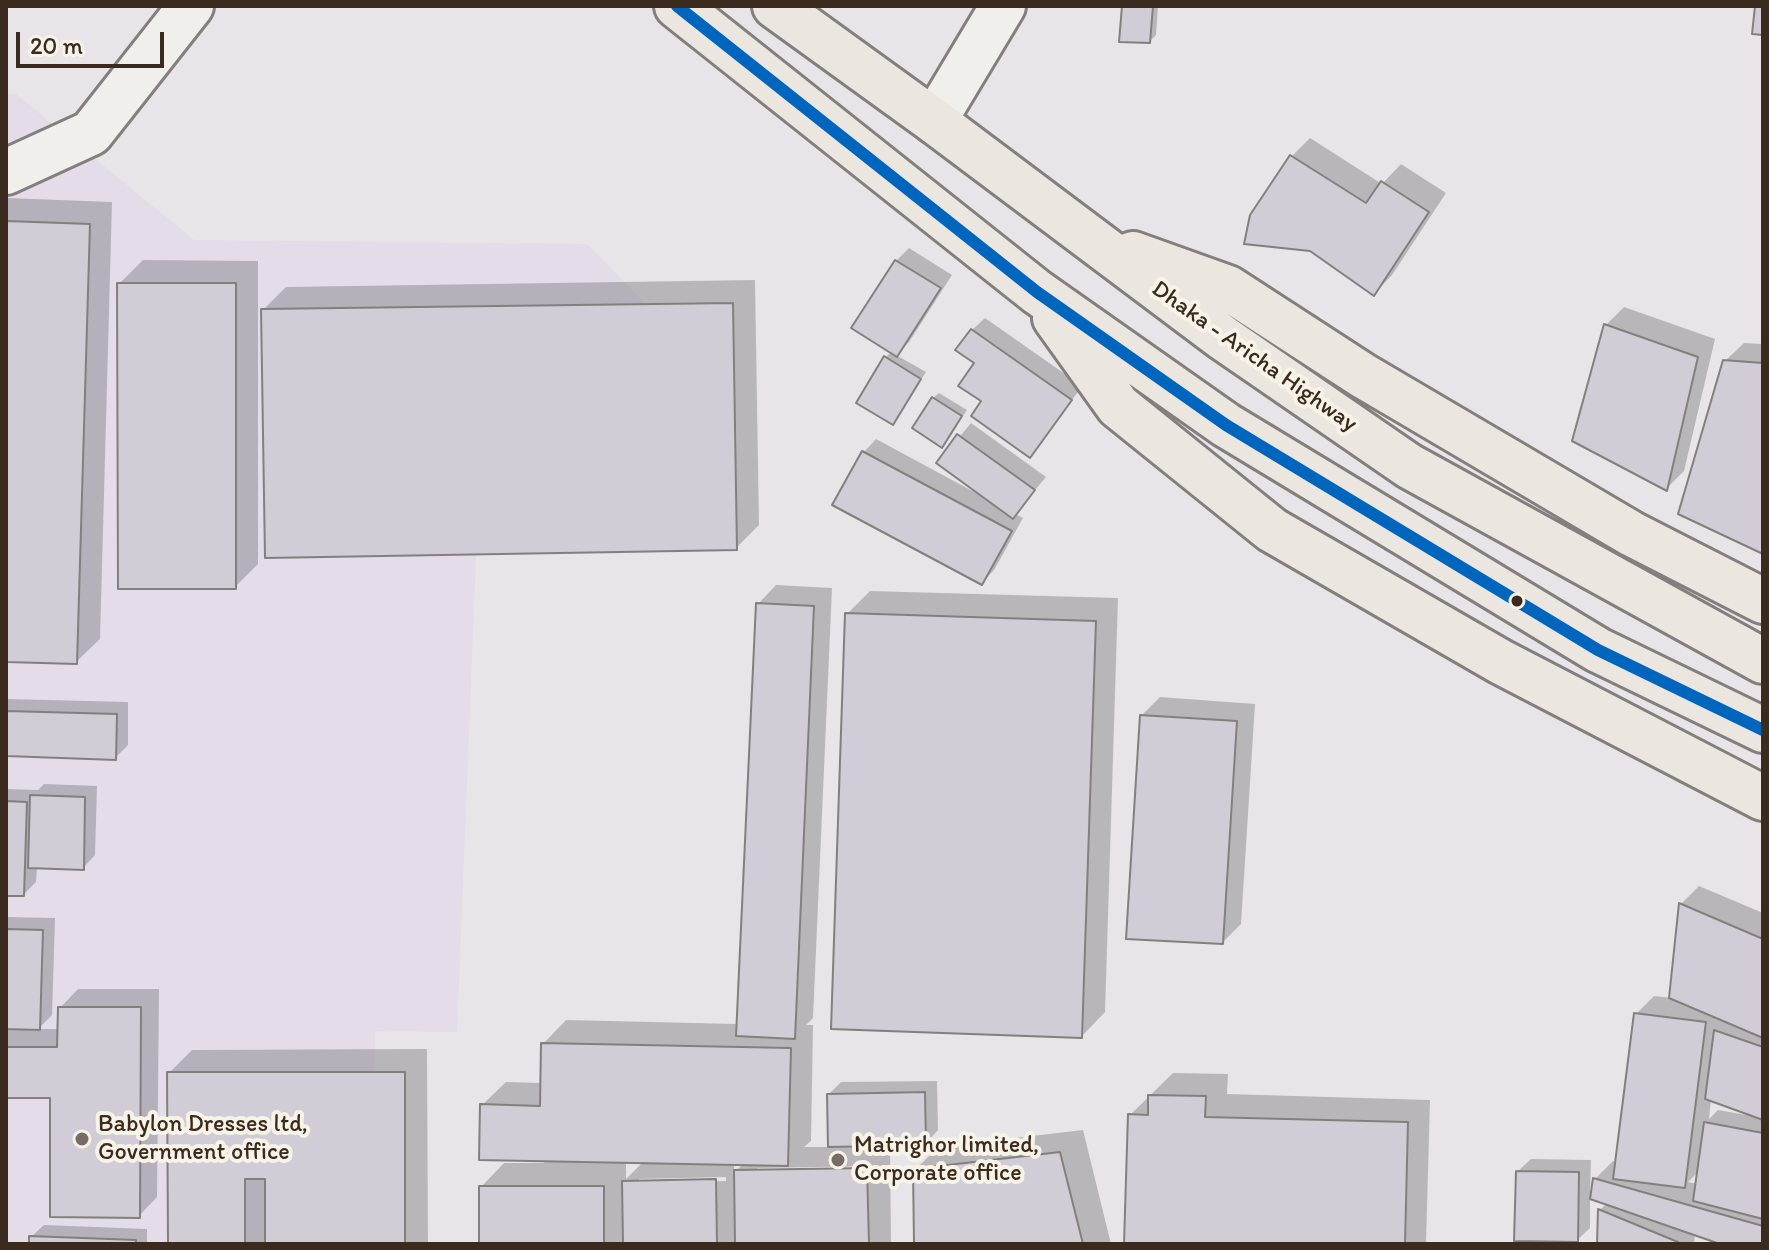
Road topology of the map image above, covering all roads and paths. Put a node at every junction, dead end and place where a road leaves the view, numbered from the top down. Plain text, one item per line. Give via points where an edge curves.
1 (191, 6) edge
2 (677, 6) edge
3 (775, 6) edge
4 (1003, 6) edge
5 (934, 121) junction
6 (6, 172) edge
7 (1090, 238) junction
8 (1037, 292) junction
9 (1763, 601) edge
10 (1763, 661) edge
11 (1763, 730) edge
12 (1763, 798) edge

1 - 6 lane via 91,133
2 - 8 highway
3 - 5 highway, Dhaka - Aricha Highway
4 - 5 lane
5 - 7 highway, Dhaka - Aricha Highway
7 - 9 highway via 1228,288 1362,375 1632,534
7 - 10 highway, Dhaka - Aricha Highway via 1223,338 1409,466
8 - 11 highway via 1226,425 1598,650
8 - 12 highway via 1118,406 1272,530 1501,662

